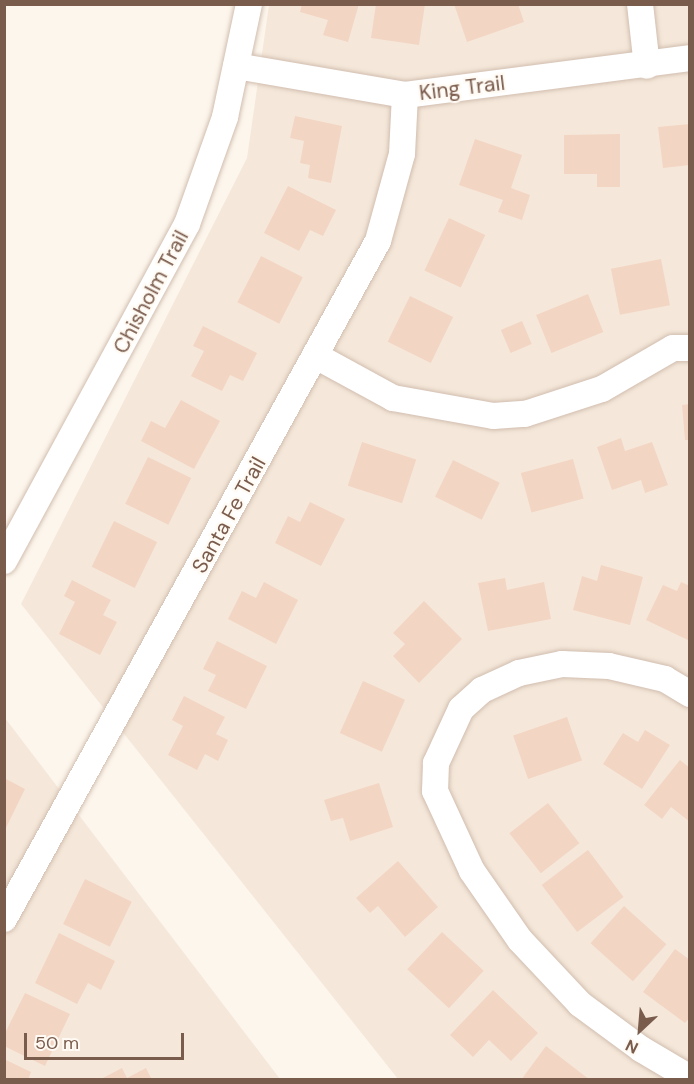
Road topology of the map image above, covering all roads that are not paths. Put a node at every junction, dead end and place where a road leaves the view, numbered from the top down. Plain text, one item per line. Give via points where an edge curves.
1 (249, 4) edge
2 (640, 4) edge
3 (690, 58) edge
4 (236, 66) junction
5 (647, 66) junction
6 (405, 94) junction
7 (690, 348) edge
8 (316, 356) junction
9 (4, 561) edge
10 (690, 694) edge
11 (4, 919) edge
12 (690, 1078) edge

1 - 4 street, Chisholm Trail
2 - 5 street
3 - 5 street, King Trail
4 - 6 street, King Trail
4 - 9 street, Chisholm Trail via 225,117 187,224
5 - 6 street, King Trail
6 - 8 street, Santa Fe Trail via 402,154 378,241
7 - 8 street via 673,348 602,389 525,414 493,416 393,398
8 - 11 street, Santa Fe Trail
10 - 12 street via 665,679 609,666 562,664 519,673 482,690 461,710 436,763 435,791 472,871 520,940 580,1004 641,1049

